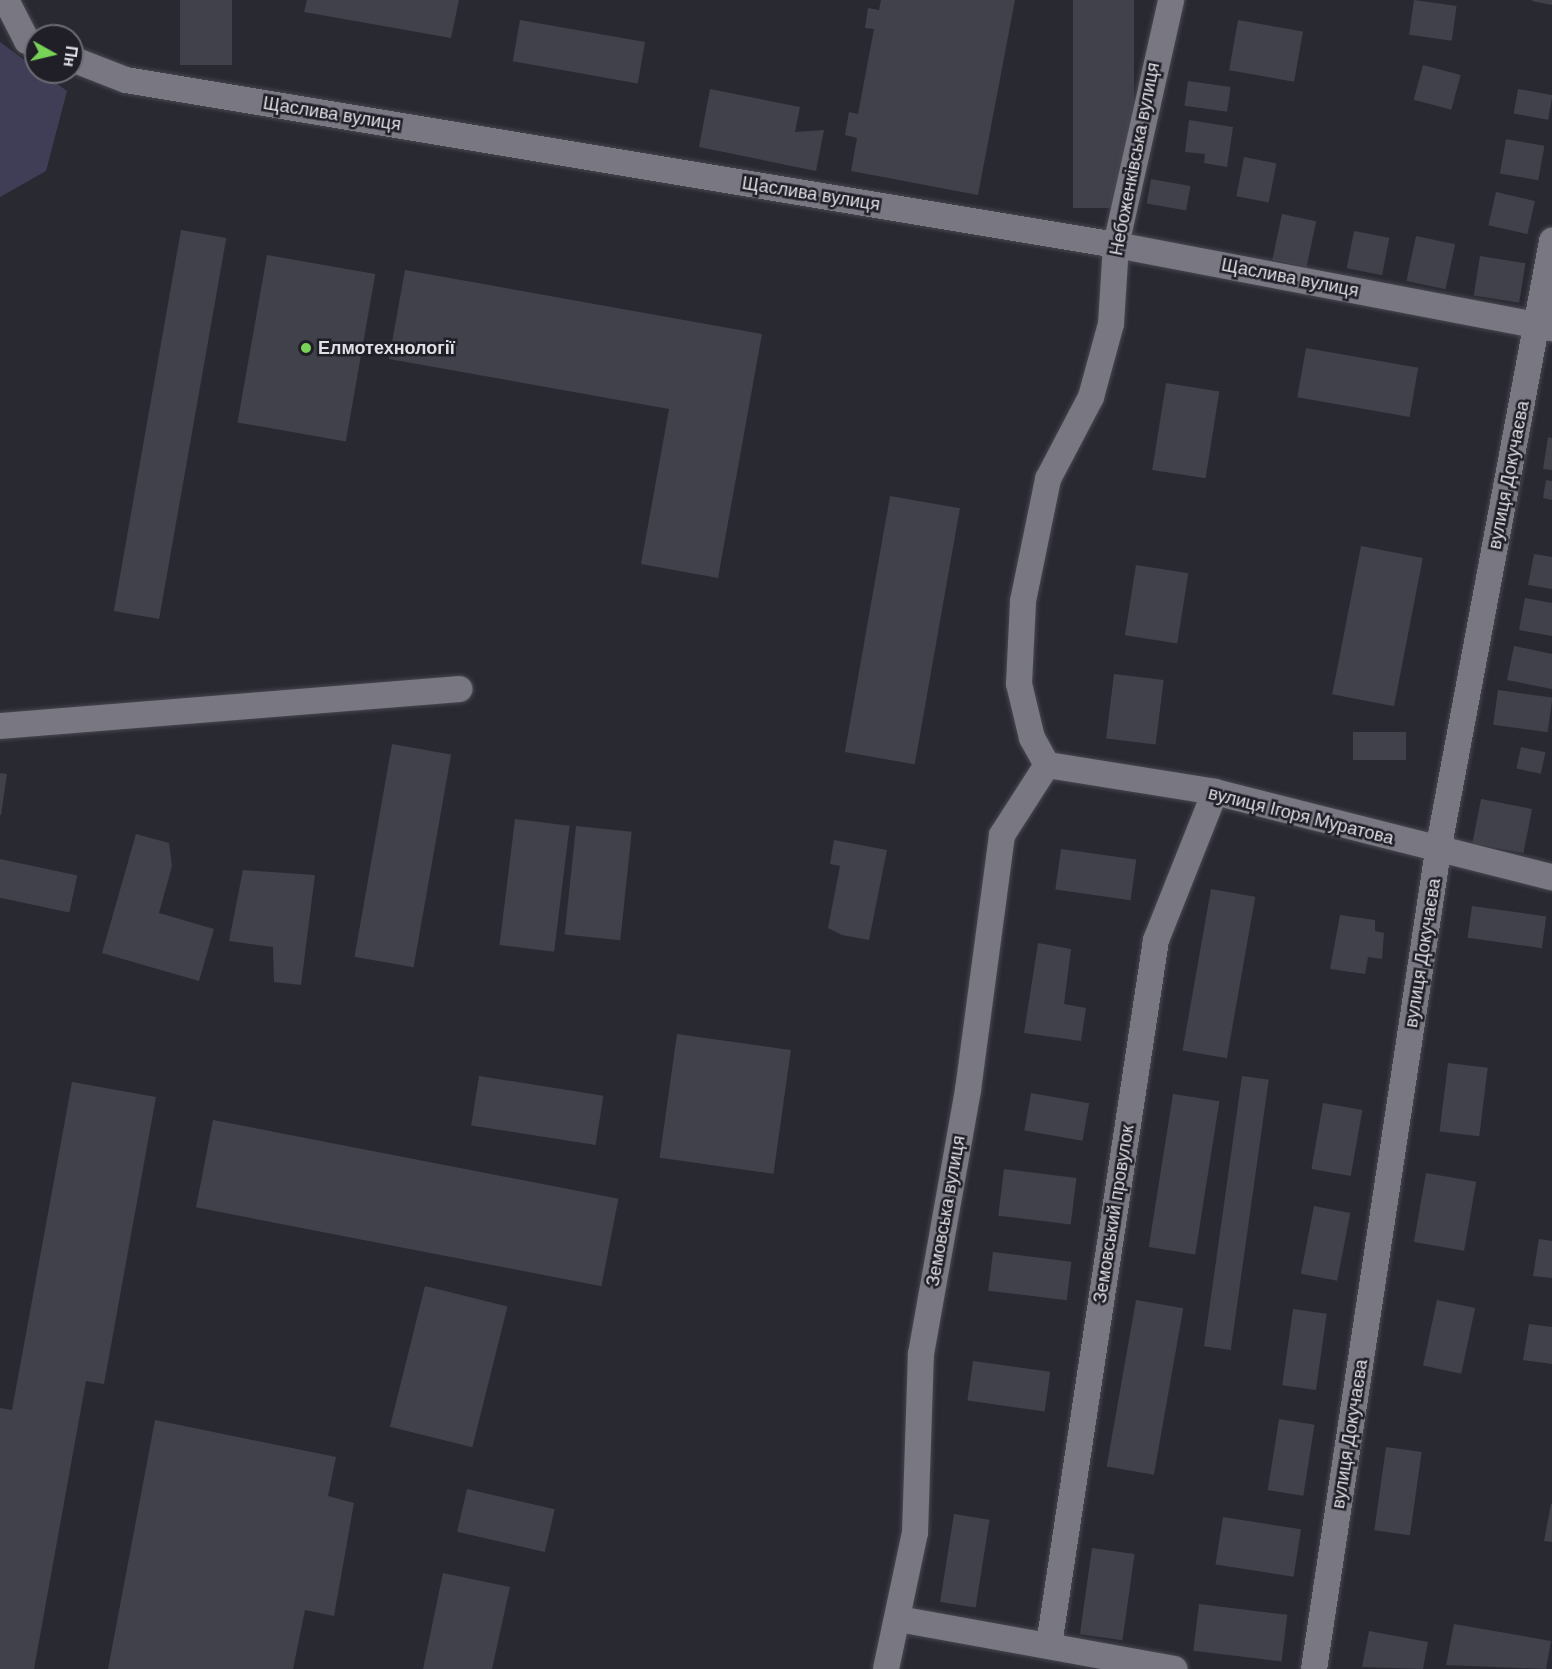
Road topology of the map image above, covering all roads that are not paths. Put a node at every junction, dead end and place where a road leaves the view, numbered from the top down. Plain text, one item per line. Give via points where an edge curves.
1 (6, 0) edge
2 (1171, 0) edge
3 (24, 35) edge
4 (84, 63) edge
5 (1552, 241) edge
6 (1116, 245) junction
7 (1544, 327) edge
8 (460, 689) dead end
9 (0, 726) edge
10 (1047, 765) junction
11 (1215, 792) junction
12 (1438, 851) junction
13 (1552, 878) edge
14 (899, 1619) junction
15 (1049, 1645) junction
16 (886, 1669) edge
17 (1175, 1669) edge
18 (1314, 1669) edge

1 - 3 street
2 - 6 street, Небоженківська вулиця
4 - 6 street, Щаслива вулиця via 126,80
5 - 7 street, вулиця Докучаєва
6 - 7 street, Щаслива вулиця
6 - 10 street, Небоженківська вулиця via 1108,334 1091,397 1048,479 1023,601 1019,684 1032,738
7 - 12 street, вулиця Докучаєва
8 - 9 street
10 - 11 street, вулиця Ігоря Муратова
10 - 14 street, Земовська вулиця via 1002,835 968,1090 921,1354 915,1533
11 - 12 street, вулиця Ігоря Муратова
11 - 15 street, Земовський провулок via 1156,940
12 - 13 street, вулиця Ігоря Муратова
12 - 18 street, вулиця Докучаєва
14 - 15 street
14 - 16 street, Земовська вулиця
15 - 17 street

